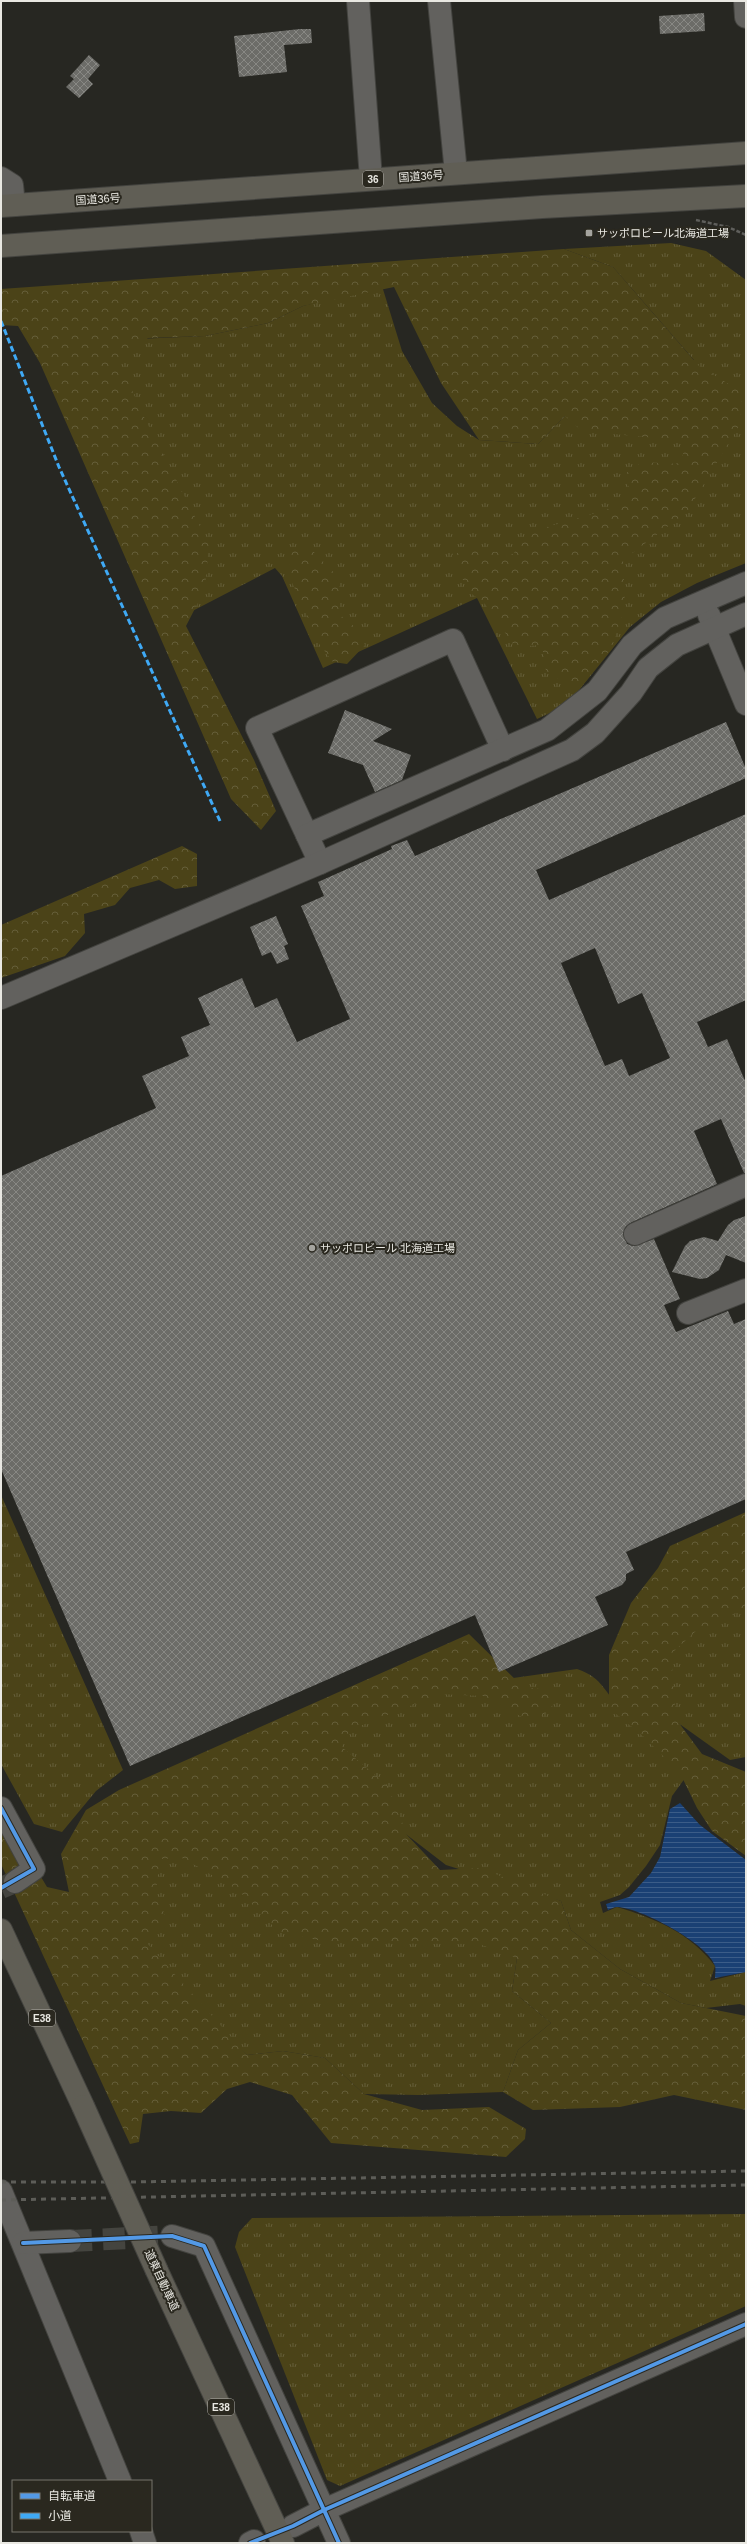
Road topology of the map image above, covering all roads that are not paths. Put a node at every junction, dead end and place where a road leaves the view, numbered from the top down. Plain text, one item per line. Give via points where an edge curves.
1 (358, 1) edge
2 (439, 1) edge
3 (745, 1) edge
4 (746, 17) edge
5 (746, 153) edge
6 (456, 173) junction
7 (1, 178) edge
8 (370, 180) junction
9 (746, 196) edge
10 (7, 206) edge
11 (1, 246) edge
12 (746, 583) edge
13 (705, 601) junction
14 (746, 614) edge
15 (713, 629) junction
16 (746, 704) edge
17 (507, 748) junction
18 (522, 773) junction
19 (307, 835) junction
20 (320, 863) junction
21 (1, 998) edge
22 (746, 1185) edge
23 (635, 1234) dead end
24 (746, 1290) edge
25 (688, 1313) dead end
26 (1, 1808) edge
27 (15, 1882) tunnel mouth
28 (1, 1930) edge
29 (1, 2191) edge
30 (172, 2236) tunnel mouth
31 (70, 2241) tunnel mouth
32 (23, 2243) junction
33 (746, 2324) edge
34 (120, 2480) edge
35 (324, 2510) junction
36 (141, 2532) edge
37 (288, 2534) edge
38 (146, 2543) edge
39 (339, 2543) edge

1 - 8 street
2 - 6 street
3 - 4 street
5 - 6 highway, 国道36号 / 36
6 - 8 highway, 国道36号 / 36
7 - 10 street via 12,185
8 - 10 highway, 国道36号 / 36
9 - 11 highway via 542,207
12 - 13 street
13 - 15 street
13 - 17 street via 666,618 632,645 597,691 577,708 547,730
14 - 15 street
15 - 16 street
15 - 18 street via 677,645 648,668 631,694 596,733 572,750
17 - 18 street
17 - 19 street
17 - 19 street via 453,640 256,728
18 - 20 street
19 - 20 street
20 - 21 street
22 - 23 street
24 - 25 street
26 - 27 street via 34,1869
28 - 37 highway, 道東自動車道 / E38, bridge via 157,2271
29 - 32 street
30 - 35 street via 204,2246
31 - 32 street
32 - 34 street
33 - 35 street
35 - 37 street
35 - 39 street
36 - 38 street

